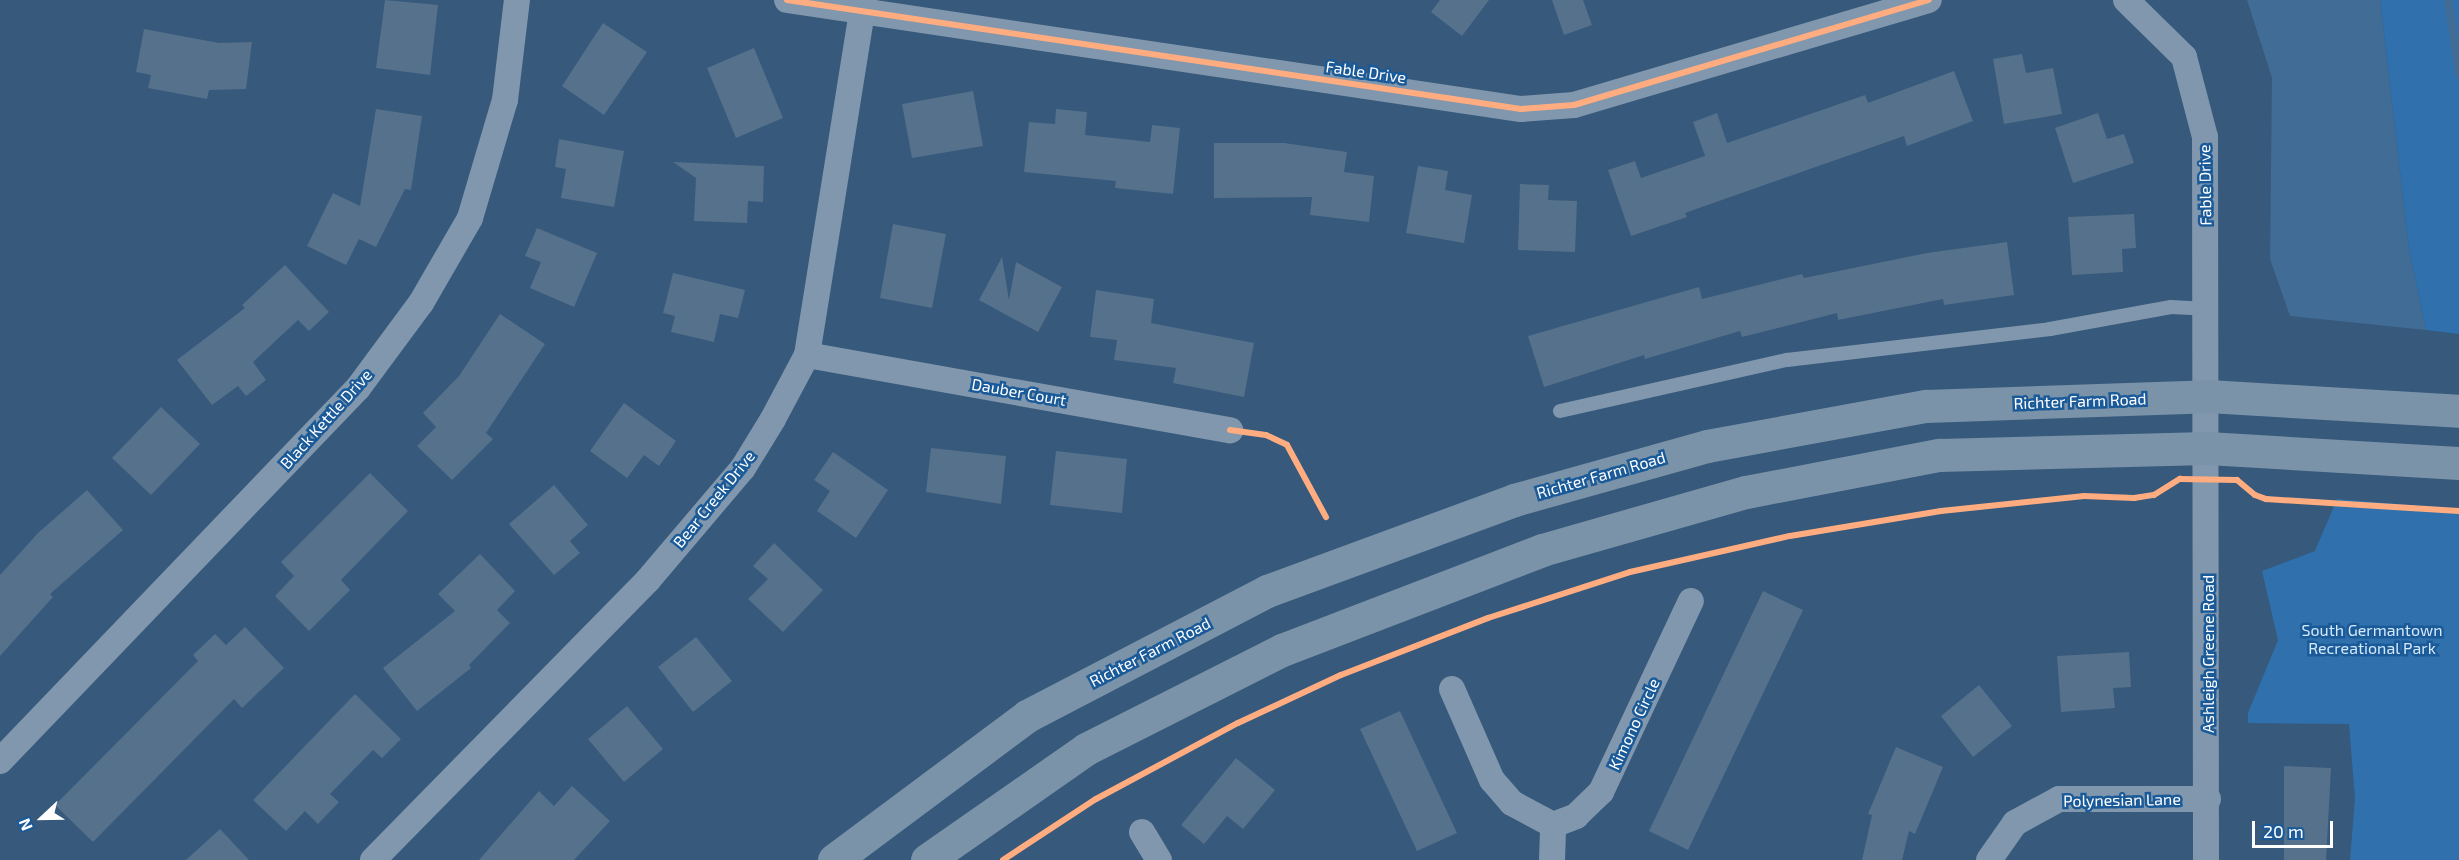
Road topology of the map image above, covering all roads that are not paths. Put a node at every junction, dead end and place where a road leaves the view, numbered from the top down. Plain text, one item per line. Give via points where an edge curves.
1 (517, 0) edge
2 (787, 0) edge
3 (1929, 0) edge
4 (2126, 0) edge
5 (863, 6) edge
6 (2207, 309) junction
7 (807, 355) junction
8 (2208, 396) junction
9 (1560, 411) dead end
10 (2459, 411) edge
11 (1230, 430) dead end
12 (2207, 448) junction
13 (2459, 463) edge
14 (1691, 601) dead end
15 (1452, 689) dead end
16 (0, 761) edge
17 (2208, 799) junction
18 (1553, 825) junction
19 (1142, 832) dead end
20 (373, 860) edge
21 (834, 860) edge
22 (927, 860) edge
23 (1159, 860) edge
24 (1552, 860) edge
25 (1989, 860) edge
26 (2206, 860) edge

1 - 16 street, Black Kettle Drive via 505,100 470,218 421,303 358,388
2 - 5 street, Fable Drive
3 - 5 street, Fable Drive via 1574,105 1521,109
4 - 6 street, Fable Drive via 2184,57 2202,126
5 - 7 street, Bear Creek Drive
6 - 8 street, Fable Drive
6 - 9 lane via 2170,307 2050,328 1787,360
7 - 11 street, Dauber Court
7 - 20 street, Bear Creek Drive via 743,468 648,580
8 - 10 main road, Richter Farm Road
8 - 12 street, Ashleigh Greene Road
8 - 21 main road, Richter Farm Road via 1926,406 1707,446 1514,500 1267,591 1027,716
12 - 13 main road
12 - 17 street, Ashleigh Greene Road
12 - 22 main road via 1939,455 1746,492 1542,550 1282,650 1086,750
14 - 18 street, Kimono Circle via 1601,792 1576,816
15 - 18 street via 1492,780 1512,802
17 - 25 street, Polynesian Lane via 2059,798 2015,823
17 - 26 street, Ashleigh Greene Road
18 - 24 street
19 - 23 street

